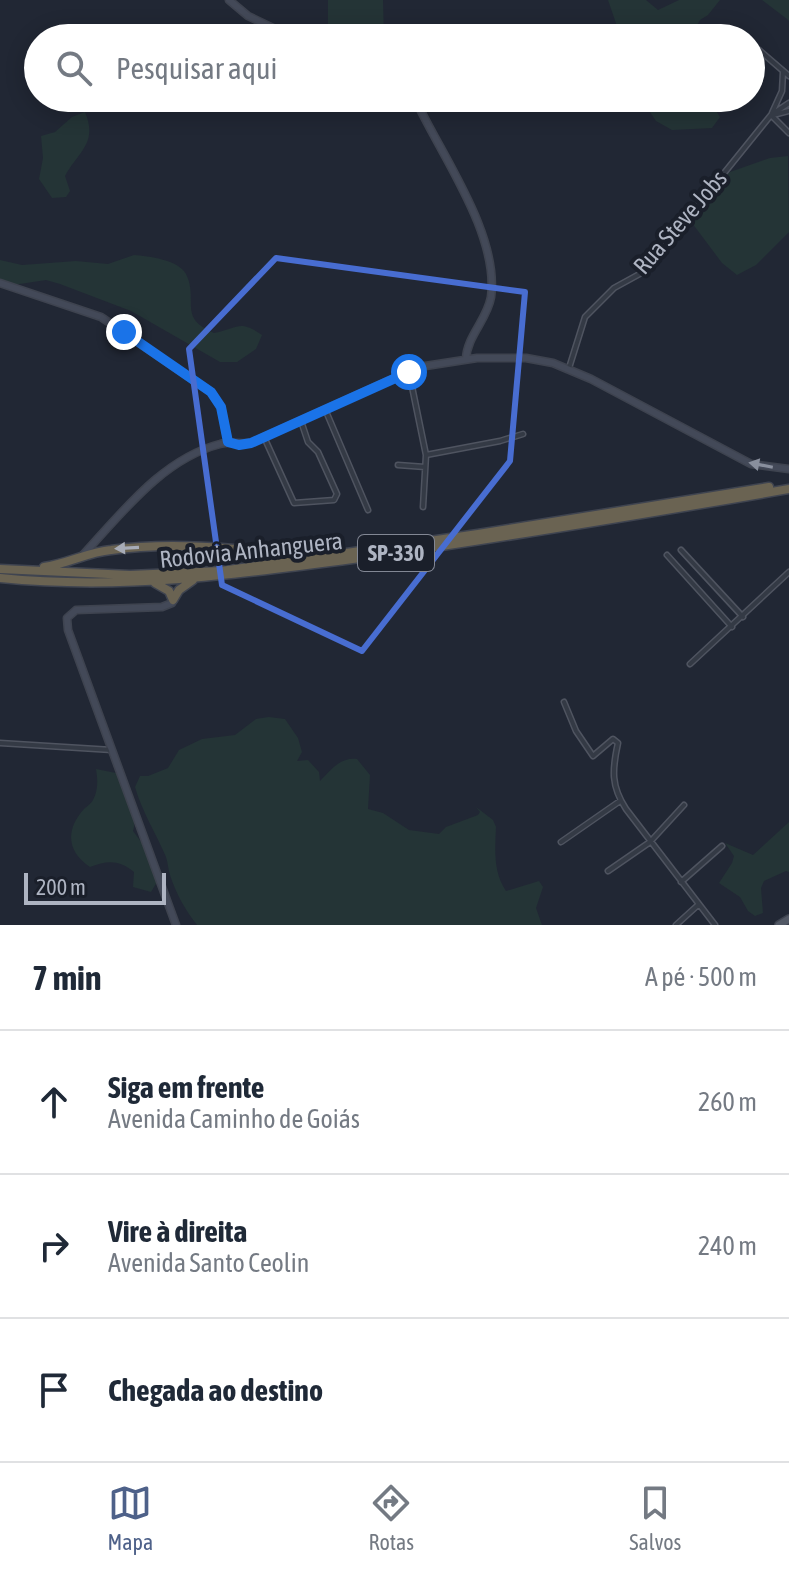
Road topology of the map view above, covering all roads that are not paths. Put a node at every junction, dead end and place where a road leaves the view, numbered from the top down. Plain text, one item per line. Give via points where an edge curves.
1 (229, 0) edge
2 (265, 24) edge
3 (765, 55) edge
4 (783, 71) junction
5 (789, 76) edge
6 (789, 103) edge
7 (789, 111) edge
8 (422, 112) edge
9 (771, 115) junction
10 (789, 133) edge
11 (0, 283) edge
12 (466, 359) junction
13 (569, 368) junction
14 (409, 372) junction
15 (325, 409) junction
16 (301, 421) junction
17 (523, 434) dead end
18 (264, 437) junction
19 (228, 442) junction
20 (426, 455) junction
21 (398, 465) dead end
22 (425, 467) junction
23 (789, 469) edge
24 (789, 486) edge
25 (423, 507) dead end
26 (368, 510) dead end
27 (681, 550) dead end
28 (667, 555) dead end
29 (316, 557) junction
30 (79, 558) junction
31 (0, 569) edge
32 (24, 570) junction
33 (789, 572) edge
34 (0, 578) edge
35 (193, 580) junction
36 (152, 582) junction
37 (173, 600) junction
38 (743, 617) junction
39 (732, 627) junction
40 (690, 664) dead end
41 (564, 702) dead end
42 (0, 743) edge
43 (112, 750) junction
44 (620, 801) junction
45 (684, 805) dead end
46 (561, 842) dead end
47 (650, 842) junction
48 (722, 846) dead end
49 (608, 871) dead end
50 (681, 882) junction
51 (698, 905) junction
52 (789, 919) edge
53 (176, 925) edge
54 (676, 925) edge
55 (715, 925) edge
56 (779, 925) edge

1 - 2 street
3 - 4 street
4 - 5 street
4 - 9 street via 782,91
6 - 9 street
7 - 9 street
8 - 12 street via 487,249 491,294 466,347
9 - 10 street
9 - 13 street, Rua Steve Jobs via 645,271 614,288 585,317
11 - 19 street via 101,317 211,392 221,407
12 - 13 street via 526,358
12 - 14 street
23 -> 13 street via 751,464
14 - 15 street
14 - 20 street
15 - 16 street
15 - 26 street
16 - 18 street
16 - 18 street via 337,494 334,500 291,500
17 - 20 street
18 - 19 street via 239,445
19 - 30 street via 180,460
20 - 22 street
21 - 22 street
22 - 25 street
24 - 29 highway, Rodovia Anhanguera / SP-330
24 - 35 highway, Rodovia Anhanguera / SP-330 via 479,541
27 - 38 street
28 - 39 street
29 -> 30 highway via 194,546 111,550
29 - 32 highway, Rodovia Anhanguera / SP-330 via 221,571 130,575
30 - 32 highway
31 - 32 highway, Rodovia Anhanguera / SP-330
33 - 38 street
34 - 36 highway, Rodovia Anhanguera / SP-330
35 - 36 highway, Rodovia Anhanguera / SP-330
35 - 37 highway
36 - 37 highway via 169,591
37 - 43 street via 147,609 76,610 67,618
38 - 39 street
39 - 40 street
41 - 44 street via 593,756 613,739 618,743 612,774
42 - 43 street
43 - 53 street
44 - 46 street
44 - 47 street
45 - 47 street
47 - 49 street
47 - 50 street
48 - 50 street
50 - 51 street
51 - 54 street
51 - 55 street
52 - 56 main road

